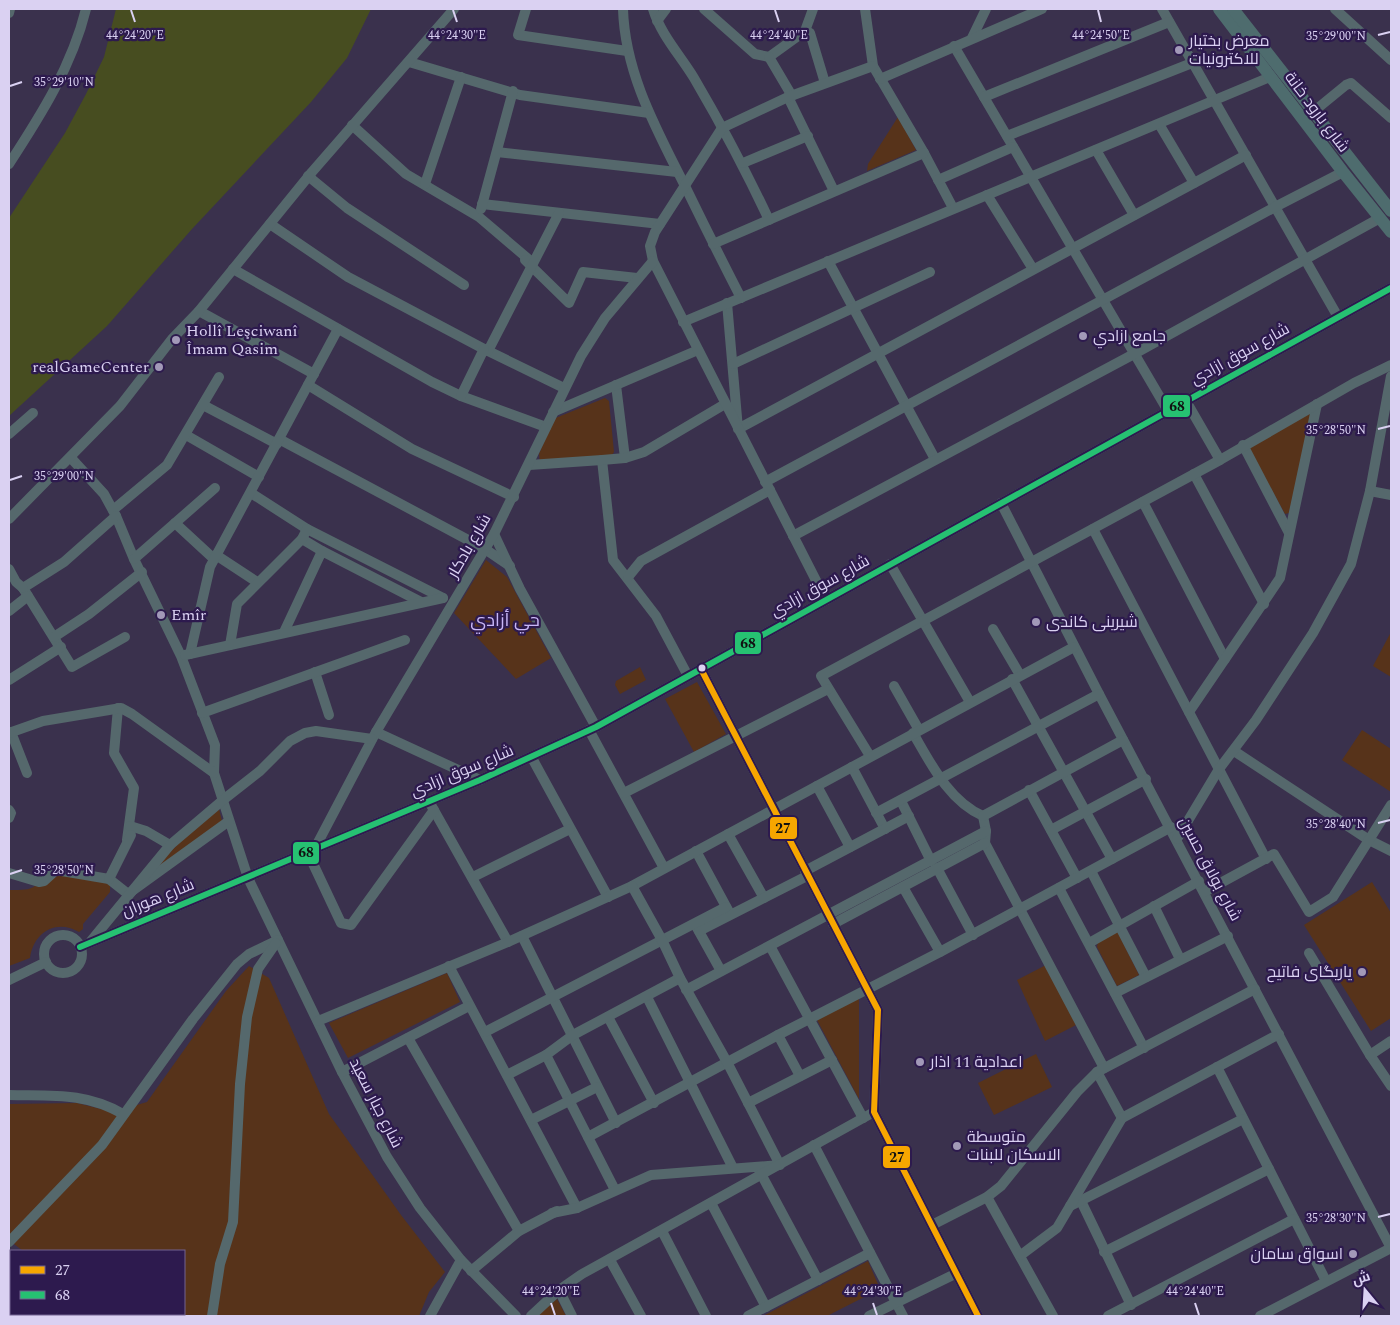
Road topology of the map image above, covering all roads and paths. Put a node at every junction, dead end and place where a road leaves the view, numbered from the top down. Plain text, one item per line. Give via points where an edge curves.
1 (10, 9) edge
2 (86, 9) edge
3 (454, 9) edge
4 (526, 9) edge
5 (623, 9) edge
6 (653, 9) edge
7 (666, 9) edge
8 (704, 9) edge
9 (813, 9) edge
10 (986, 9) edge
11 (1042, 9) edge
12 (1162, 9) edge
13 (1219, 9) edge
14 (1233, 9) edge
15 (1335, 9) edge
16 (868, 10) edge
17 (9, 13) edge
18 (657, 21) junction
19 (1169, 22) junction
20 (805, 31) junction
21 (972, 38) junction
22 (954, 46) junction
23 (627, 51) junction
24 (769, 57) junction
25 (1391, 60) edge
26 (409, 62) junction
27 (1192, 63) junction
28 (873, 66) junction
29 (461, 77) junction
30 (1270, 77) junction
31 (880, 78) junction
32 (825, 83) junction
33 (513, 91) junction
34 (790, 97) junction
35 (984, 97) junction
36 (1214, 101) junction
37 (649, 113) junction
38 (1308, 116) junction
39 (1391, 118) edge
40 (1159, 124) junction
41 (352, 126) junction
42 (722, 128) junction
43 (808, 136) junction
44 (1007, 136) junction
45 (1012, 147) junction
46 (1096, 150) junction
47 (497, 152) junction
48 (924, 153) junction
49 (1246, 155) junction
50 (9, 164) edge
51 (743, 164) junction
52 (677, 172) junction
53 (1343, 172) junction
54 (308, 176) junction
55 (1031, 177) junction
56 (938, 180) junction
57 (1194, 183) junction
58 (425, 184) junction
59 (685, 187) junction
60 (834, 191) junction
61 (987, 195) junction
62 (482, 204) junction
63 (1275, 207) junction
64 (953, 208) junction
65 (559, 212) junction
66 (1386, 214) edge
67 (1134, 215) junction
68 (479, 217) junction
69 (768, 220) junction
70 (270, 224) junction
71 (660, 224) junction
72 (1391, 232) edge
73 (713, 244) junction
74 (1072, 248) junction
75 (1304, 259) junction
76 (652, 261) junction
77 (828, 261) junction
78 (532, 265) junction
79 (234, 269) junction
80 (1034, 269) junction
81 (930, 272) dead end
82 (637, 278) junction
83 (464, 285) dead end
84 (1391, 288) edge
85 (741, 298) junction
86 (1103, 300) junction
87 (727, 304) junction
88 (854, 308) junction
89 (199, 311) junction
90 (1338, 317) junction
91 (683, 322) junction
92 (338, 329) junction
93 (486, 350) junction
94 (698, 350) junction
95 (878, 353) junction
96 (1134, 354) junction
97 (732, 364) junction
98 (1391, 365) edge
99 (314, 374) junction
100 (1391, 376) edge
101 (219, 377) dead end
102 (308, 385) junction
103 (616, 385) junction
104 (564, 388) junction
105 (461, 396) junction
106 (1186, 401) junction
107 (725, 404) junction
108 (1317, 404) junction
109 (203, 405) junction
110 (907, 407) junction
111 (1168, 411) junction
112 (553, 412) junction
113 (33, 413) dead end
114 (546, 427) junction
115 (738, 429) junction
116 (9, 434) edge
117 (186, 435) junction
118 (278, 441) junction
119 (1243, 445) junction
120 (71, 458) junction
121 (625, 458) junction
122 (935, 459) junction
123 (602, 460) junction
124 (1220, 460) junction
125 (529, 465) junction
126 (1194, 474) junction
127 (259, 477) junction
128 (767, 486) junction
129 (215, 488) dead end
130 (1370, 491) junction
131 (251, 493) junction
132 (1391, 495) edge
133 (514, 496) junction
134 (1143, 502) junction
135 (1001, 503) junction
136 (114, 513) junction
137 (9, 519) edge
138 (175, 523) junction
139 (308, 529) junction
140 (1093, 529) junction
141 (1289, 533) junction
142 (494, 534) junction
143 (793, 536) junction
144 (302, 539) junction
145 (485, 549) junction
146 (322, 551) junction
147 (215, 557) junction
148 (134, 559) junction
149 (1032, 562) junction
150 (890, 564) junction
151 (510, 566) junction
152 (9, 568) edge
153 (142, 572) junction
154 (628, 577) junction
155 (257, 582) junction
156 (26, 592) junction
157 (443, 598) junction
158 (826, 600) junction
159 (421, 602) junction
160 (453, 603) junction
161 (1264, 604) junction
162 (9, 611) edge
163 (922, 620) junction
164 (993, 629) dead end
165 (284, 632) junction
166 (54, 637) junction
167 (125, 637) dead end
168 (405, 640) dead end
169 (230, 645) junction
170 (1074, 646) junction
171 (60, 647) junction
172 (185, 655) junction
173 (1225, 660) junction
174 (701, 669) junction
175 (315, 672) junction
176 (688, 676) junction
177 (1016, 677) junction
178 (9, 680) edge
179 (894, 686) dead end
180 (828, 689) junction
181 (1099, 694) junction
182 (970, 702) junction
183 (118, 708) junction
184 (1189, 712) junction
185 (202, 713) junction
186 (329, 715) dead end
187 (1039, 726) junction
188 (593, 728) junction
189 (916, 732) junction
190 (10, 733) edge
191 (374, 735) junction
192 (736, 736) junction
193 (1123, 740) junction
194 (1234, 751) junction
195 (870, 756) junction
196 (532, 758) junction
197 (852, 767) junction
198 (1218, 769) junction
199 (1064, 771) junction
200 (27, 772) dead end
201 (214, 773) junction
202 (1146, 779) junction
203 (480, 780) junction
204 (940, 780) junction
205 (817, 786) junction
206 (1029, 790) junction
207 (624, 793) junction
208 (223, 800) junction
209 (901, 800) junction
210 (1391, 805) edge
211 (432, 806) junction
212 (774, 809) junction
213 (9, 810) edge
214 (1086, 812) junction
215 (876, 813) junction
216 (909, 816) junction
217 (983, 816) junction
218 (9, 818) edge
219 (229, 821) junction
220 (133, 827) junction
221 (1171, 827) junction
222 (884, 828) junction
223 (570, 829) junction
224 (1051, 830) junction
225 (986, 831) junction
226 (728, 834) junction
227 (1177, 839) junction
228 (1369, 840) junction
229 (985, 843) junction
230 (170, 846) junction
231 (850, 847) junction
232 (1391, 851) edge
233 (311, 852) junction
234 (696, 852) junction
235 (1112, 859) junction
236 (1266, 859) junction
237 (934, 865) junction
238 (664, 868) junction
239 (1091, 871) junction
240 (9, 872) edge
241 (806, 874) junction
242 (473, 877) junction
243 (248, 878) junction
244 (1077, 878) junction
245 (109, 879) junction
246 (1199, 881) junction
247 (632, 886) junction
248 (902, 887) junction
249 (1059, 888) junction
250 (1204, 892) junction
251 (128, 894) junction
252 (608, 897) junction
253 (764, 898) junction
254 (1154, 906) junction
255 (1020, 909) junction
256 (728, 911) junction
257 (831, 919) junction
258 (1120, 926) junction
259 (696, 927) junction
260 (973, 935) junction
261 (522, 936) junction
262 (1228, 936) junction
263 (278, 940) junction
264 (662, 940) junction
265 (90, 942) junction
266 (508, 942) junction
267 (1089, 944) junction
268 (770, 946) junction
269 (80, 947) junction
270 (940, 952) junction
271 (1309, 953) dead end
272 (1180, 959) junction
273 (46, 962) junction
274 (449, 966) junction
275 (721, 972) junction
276 (1146, 977) junction
277 (680, 978) junction
278 (9, 980) edge
279 (868, 988) junction
280 (1255, 989) junction
281 (686, 990) junction
282 (1115, 993) junction
283 (554, 996) junction
284 (647, 997) junction
285 (469, 1006) junction
286 (608, 1017) junction
287 (809, 1018) junction
288 (318, 1021) junction
289 (485, 1032) junction
290 (778, 1034) junction
291 (1279, 1034) junction
292 (573, 1035) junction
293 (408, 1038) junction
294 (1391, 1041) edge
295 (1144, 1048) junction
296 (546, 1055) junction
297 (1370, 1055) junction
298 (832, 1060) junction
299 (727, 1062) junction
300 (1217, 1067) junction
301 (1101, 1070) junction
302 (342, 1072) junction
303 (507, 1075) junction
304 (800, 1076) junction
305 (691, 1082) junction
306 (597, 1086) junction
307 (1391, 1086) edge
308 (9, 1095) edge
309 (569, 1101) junction
310 (654, 1103) junction
311 (748, 1103) junction
312 (874, 1112) junction
313 (123, 1114) junction
314 (863, 1118) junction
315 (1122, 1118) junction
316 (1243, 1119) junction
317 (531, 1120) junction
318 (616, 1123) junction
319 (588, 1137) junction
320 (814, 1145) junction
321 (780, 1165) junction
322 (733, 1168) junction
323 (1269, 1169) junction
324 (759, 1171) junction
325 (615, 1190) junction
326 (987, 1197) junction
327 (1081, 1200) junction
328 (711, 1203) junction
329 (575, 1205) junction
330 (1069, 1206) junction
331 (1294, 1219) junction
332 (932, 1225) junction
333 (519, 1231) junction
334 (662, 1231) junction
335 (9, 1242) edge
336 (1390, 1245) edge
337 (1104, 1252) junction
338 (870, 1253) junction
339 (1020, 1255) junction
340 (461, 1260) junction
341 (610, 1260) junction
342 (471, 1271) junction
343 (955, 1274) junction
344 (818, 1280) junction
345 (1326, 1282) junction
346 (559, 1290) junction
347 (896, 1303) junction
348 (1130, 1305) junction
349 (766, 1307) junction
350 (212, 1316) edge
351 (430, 1316) edge
352 (516, 1316) edge
353 (531, 1316) edge
354 (572, 1316) edge
355 (641, 1316) edge
356 (706, 1316) edge
357 (748, 1316) edge
358 (869, 1316) edge
359 (902, 1316) edge
360 (978, 1316) edge
361 (1053, 1316) edge
362 (1108, 1316) edge
363 (1260, 1316) edge

1 - 17 street
2 - 50 street via 67,66
3 - 26 street
4 - 23 street via 518,35
5 - 23 street
6 - 18 street
7 - 18 street
8 - 24 street via 755,54
9 - 20 street
10 - 21 street
11 - 21 street
12 - 19 street
13 - 30 main road, شارع بارود خانة
14 - 38 main road, شارع بارود خانة
15 - 25 street
16 - 28 street
18 - 42 street
19 - 27 street
19 - 35 street
20 - 24 street
20 - 32 street via 810,34
21 - 22 street
22 - 31 street
22 - 35 street
23 - 37 street
24 - 34 street
26 - 29 street
26 - 41 street
27 - 36 street
27 - 44 street
28 - 31 street
28 - 32 street
29 - 33 street
29 - 58 street
30 - 36 street
30 - 38 main road, شارع بارود خانة
31 - 48 street
32 - 34 street
33 - 37 street via 520,95
33 - 47 street
34 - 42 street
34 - 43 street
35 - 44 street
36 - 40 street
36 - 49 street
37 - 52 street
38 - 39 street via 1352,83
38 - 53 main road, شارع بارود خانة
38 - 66 main road, شارع بارود خانة
40 - 46 street
40 - 57 street
41 - 54 street
41 - 58 street via 406,174
42 - 51 street
42 - 59 street
43 - 51 street
43 - 60 street
44 - 45 street
45 - 55 street
45 - 56 street
46 - 55 street
46 - 67 street
47 - 52 street
47 - 62 street
48 - 56 street
48 - 60 street
49 - 57 street
49 - 63 street
51 - 69 street
52 - 59 street
53 - 63 street
53 - 66 main road, شارع بارود خانة
54 - 70 street
54 - 83 street via 347,208
55 - 61 street
55 - 74 street
56 - 64 street
57 - 67 street
58 - 68 street
59 - 71 street
59 - 73 street
60 - 69 street
61 - 64 street
61 - 80 street
62 - 65 street
62 - 68 street
63 - 75 street
63 - 86 street
64 - 77 street
65 - 71 street
65 - 78 street
66 - 72 main road, شارع بارود خانة
66 - 75 street
67 - 74 street
68 - 78 street
69 - 73 street
70 - 79 street
70 - 93 street via 348,277
71 - 76 street via 650,246
73 - 85 street
74 - 80 street
74 - 86 street
75 - 90 street
75 - 96 street
76 - 82 street, شارع بادكار
76 - 91 street
77 - 85 street
77 - 88 street
78 - 82 street via 569,303 583,272
78 - 93 street
79 - 89 street
79 - 92 street
80 - 95 street
81 - 88 street
82 - 104 street, شارع بادكار via 592,337
84 - 90 street, شارع سوق ازادي
85 - 87 street
86 - 96 street
86 - 110 street
87 - 91 street
87 - 97 street
88 - 95 street
88 - 97 street
89 - 99 street
89 - 120 street via 172,339 120,406
90 - 106 street, شارع سوق ازادي
91 - 94 street
92 - 99 street
92 - 105 street
93 - 104 street
93 - 105 street
94 - 103 street
94 - 107 street
95 - 110 street
95 - 115 street
96 - 111 street
96 - 122 street
97 - 115 street
98 - 108 street
99 - 102 street
100 - 130 street
101 - 109 street
102 - 118 street
102 - 133 street via 412,449
103 - 112 street
103 - 121 street
104 - 112 street, شارع بادكار
105 - 114 street
106 - 111 street, شارع سوق ازادي
106 - 124 street
107 - 115 street
107 - 121 street via 644,452
108 - 119 street
108 - 141 street
109 - 117 street
109 - 118 street
110 - 122 street
110 - 128 street
111 - 135 street, شارع سوق ازادي
112 - 114 street, شارع بادكار
113 - 116 street
114 - 125 street, شارع بادكار
115 - 128 street
117 - 127 street
117 - 136 street via 167,465
118 - 127 street
118 - 145 street
119 - 124 street
119 - 141 street
120 - 136 street via 104,494
120 - 137 street
121 - 123 street
122 - 143 street
123 - 125 street
123 - 154 street via 613,560
124 - 126 street
125 - 133 street, شارع بادكار
126 - 134 street
126 - 161 street
127 - 131 street
128 - 143 street
128 - 154 street via 641,561
129 - 138 street
130 - 132 street
130 - 194 street via 1359,542 1342,584
131 - 139 street
131 - 147 street
133 - 142 street, شارع بادكار
134 - 140 street
134 - 173 street
135 - 149 street, شارع بولاق حسين
135 - 150 street, شارع سوق ازادي
136 - 148 street
136 - 156 street via 64,562
138 - 147 street
138 - 148 street
139 - 144 street
139 - 157 street
140 - 149 street
140 - 184 street
141 - 161 street via 1280,578
142 - 145 street, شارع بادكار
142 - 151 street
143 - 158 street
144 - 146 street
144 - 155 street
145 - 151 street
145 - 160 street, شارع بادكار
146 - 159 street
146 - 165 street
147 - 155 street
147 - 172 street
148 - 153 street
149 - 163 street
149 - 170 street, شارع بولاق حسين
150 - 158 street, شارع سوق ازادي
150 - 163 street
151 - 188 street
152 - 156 street
153 - 166 street
153 - 172 street
154 - 176 street via 656,616
155 - 169 street via 237,604
156 - 162 street
156 - 166 street
157 - 159 street
157 - 160 street
158 - 174 street, شارع سوق ازادي
159 - 165 street
160 - 191 street, شارع بادكار
161 - 173 street
163 - 180 street via 821,676
163 - 182 street
164 - 177 street
165 - 169 street
166 - 171 street
167 - 171 street via 72,667
168 - 175 street
169 - 172 street
170 - 177 street
170 - 181 street, شارع بولاق حسين
171 - 178 street
172 - 185 street
173 - 184 street
174 - 176 street, شارع سوق ازادي
174 - 192 street
175 - 185 street
175 - 186 street
176 - 188 street, شارع سوق ازادي
177 - 182 street
177 - 187 street
179 - 189 street
180 - 192 street
180 - 195 street
181 - 187 street
181 - 193 street, شارع بولاق حسين
182 - 189 street
183 - 190 street via 43,722
183 - 201 street via 132,714
183 - 220 street via 113,749 134,788
184 - 198 street
185 - 201 street via 216,749
187 - 199 street
187 - 204 street
188 - 196 street, شارع سوق ازادي
188 - 207 street
189 - 195 street
189 - 204 street
190 - 200 street
191 - 203 street
191 - 208 street via 322,731 300,736
191 - 233 street, شارع بادكار
192 - 207 street
192 - 212 street
193 - 199 street
193 - 202 street, شارع بولاق حسين
194 - 198 street
194 - 228 street
195 - 197 street
196 - 203 street, شارع سوق ازادي
196 - 223 street
197 - 205 street
197 - 215 street
198 - 227 street
198 - 236 street
199 - 206 street
199 - 214 street
201 - 208 street, شارع جبار سعيد
202 - 214 street
202 - 221 street, شارع بولاق حسين
203 - 211 street, شارع سوق ازادي
204 - 209 street
204 - 217 street via 974,812
205 - 212 street
205 - 231 street
206 - 217 street
206 - 224 street
207 - 238 street
208 - 219 street, شارع جبار سعيد
208 - 230 street
209 - 215 street
209 - 216 street
210 - 228 street
211 - 233 street, شارع سوق ازادي
211 - 233 street via 351,925 341,923
211 - 242 street
212 - 226 street
212 - 241 street
213 - 218 street
214 - 224 street
214 - 235 street
215 - 222 street
216 - 222 street
216 - 237 street
217 - 225 street
219 - 243 street, شارع جبار سعيد
219 - 251 street
220 - 230 street
220 - 245 street
221 - 227 street, شارع بولاق حسين
221 - 235 street
222 - 231 street
223 - 242 street
223 - 252 street
224 - 244 street
225 - 229 street
225 - 237 street
226 - 234 street
226 - 253 street
227 - 246 street, شارع بولاق حسين
228 - 232 street
228 - 236 street via 1333,897 1309,912 1274,854
229 - 237 street
229 - 255 street
230 - 251 street
231 - 241 street
233 - 243 street, شارع سوق ازادي
234 - 238 street
234 - 256 street
235 - 239 street
236 - 250 street
237 - 248 street
237 - 257 street
237 - 260 street
238 - 247 street
239 - 244 street
239 - 258 street
240 - 245 street via 38,882 56,870
241 - 253 street
241 - 257 street
242 - 266 street
243 - 263 street, شارع جبار سعيد
243 - 265 street, شارع هوران
244 - 249 street
245 - 251 street
246 - 250 street, شارع بولاق حسين
246 - 254 street
247 - 252 street
247 - 264 street
248 - 257 street
248 - 270 street
249 - 255 street
249 - 267 street
250 - 262 street, شارع بولاق حسين
251 - 265 street
252 - 261 street
253 - 256 street
254 - 258 street
254 - 272 street
255 - 260 street
255 - 301 street
256 - 259 street
257 - 268 street
257 - 279 street
258 - 267 street
258 - 276 street
259 - 264 street
259 - 275 street
260 - 270 street
261 - 266 street
261 - 283 street
262 - 272 street
262 - 280 street, شارع بولاق حسين
263 - 288 street, شارع جبار سعيد
263 - 313 street via 245,957 233,968
263 - 350 street via 258,969 247,1017 233,1222 220,1264
264 - 277 street
264 - 283 street
265 - 269 street, شارع هوران
266 - 274 street
267 - 282 street
268 - 275 street
268 - 287 street
269 - 273 street via 72,938 56,937 46,948
269 - 273 street via 80,962 69,972 54,971
270 - 279 street
271 - 297 street
272 - 276 street
273 - 278 street
274 - 285 street
274 - 288 street
275 - 281 street
276 - 282 street
277 - 281 street
277 - 284 street
279 - 287 street
279 - 312 street via 878,1010
280 - 291 street, شارع بولاق حسين
280 - 295 street
281 - 299 street
282 - 295 street
283 - 289 street
283 - 292 street
284 - 286 street
284 - 305 street
285 - 289 street
285 - 293 street
286 - 292 street
286 - 310 street
287 - 290 street
287 - 298 street
288 - 302 street, شارع جبار سعيد
289 - 303 street
290 - 299 street
290 - 304 street
291 - 300 street
291 - 336 street, شارع بولاق حسين
292 - 296 street
292 - 306 street
293 - 302 street
293 - 333 street
294 - 297 street
295 - 301 street
296 - 303 street
296 - 309 street
297 - 307 street
298 - 304 street
298 - 314 street
299 - 305 street
299 - 311 street
300 - 315 street
300 - 316 street
301 - 315 street
301 - 326 street via 1076,1092 1001,1186
302 - 340 street, شارع جبار سعيد via 387,1157 420,1208
303 - 317 street
304 - 311 street
305 - 310 street
305 - 322 street
306 - 309 street
306 - 318 street
308 - 313 street via 84,1098 106,1104
309 - 317 street
309 - 319 street
310 - 318 street
311 - 321 street
312 - 314 street
312 - 332 street
313 - 335 street via 98,1150
314 - 320 street
315 - 330 street
316 - 323 street
316 - 327 street
317 - 329 street
318 - 319 street
319 - 325 street
320 - 321 street
320 - 338 street
321 - 324 street
322 - 324 street
322 - 325 street via 651,1175
323 - 331 street
323 - 337 street
324 - 328 street
324 - 344 street
325 - 329 street
326 - 332 street
326 - 339 street
327 - 330 street
327 - 337 street
328 - 334 street
328 - 349 street
329 - 333 street
330 - 339 street via 1057,1228
331 - 345 street
331 - 348 street
332 - 343 street
333 - 342 street
334 - 341 street
334 - 356 street
336 - 345 street
337 - 348 street
338 - 344 street
338 - 347 street
339 - 361 street
340 - 342 street, شارع جبار سعيد
340 - 351 street
341 - 346 street
341 - 355 street
342 - 352 street, شارع جبار سعيد
343 - 347 street
343 - 360 street
344 - 349 street
345 - 363 street
346 - 353 street
346 - 354 street
347 - 358 street
347 - 359 street
348 - 362 street
349 - 357 street

